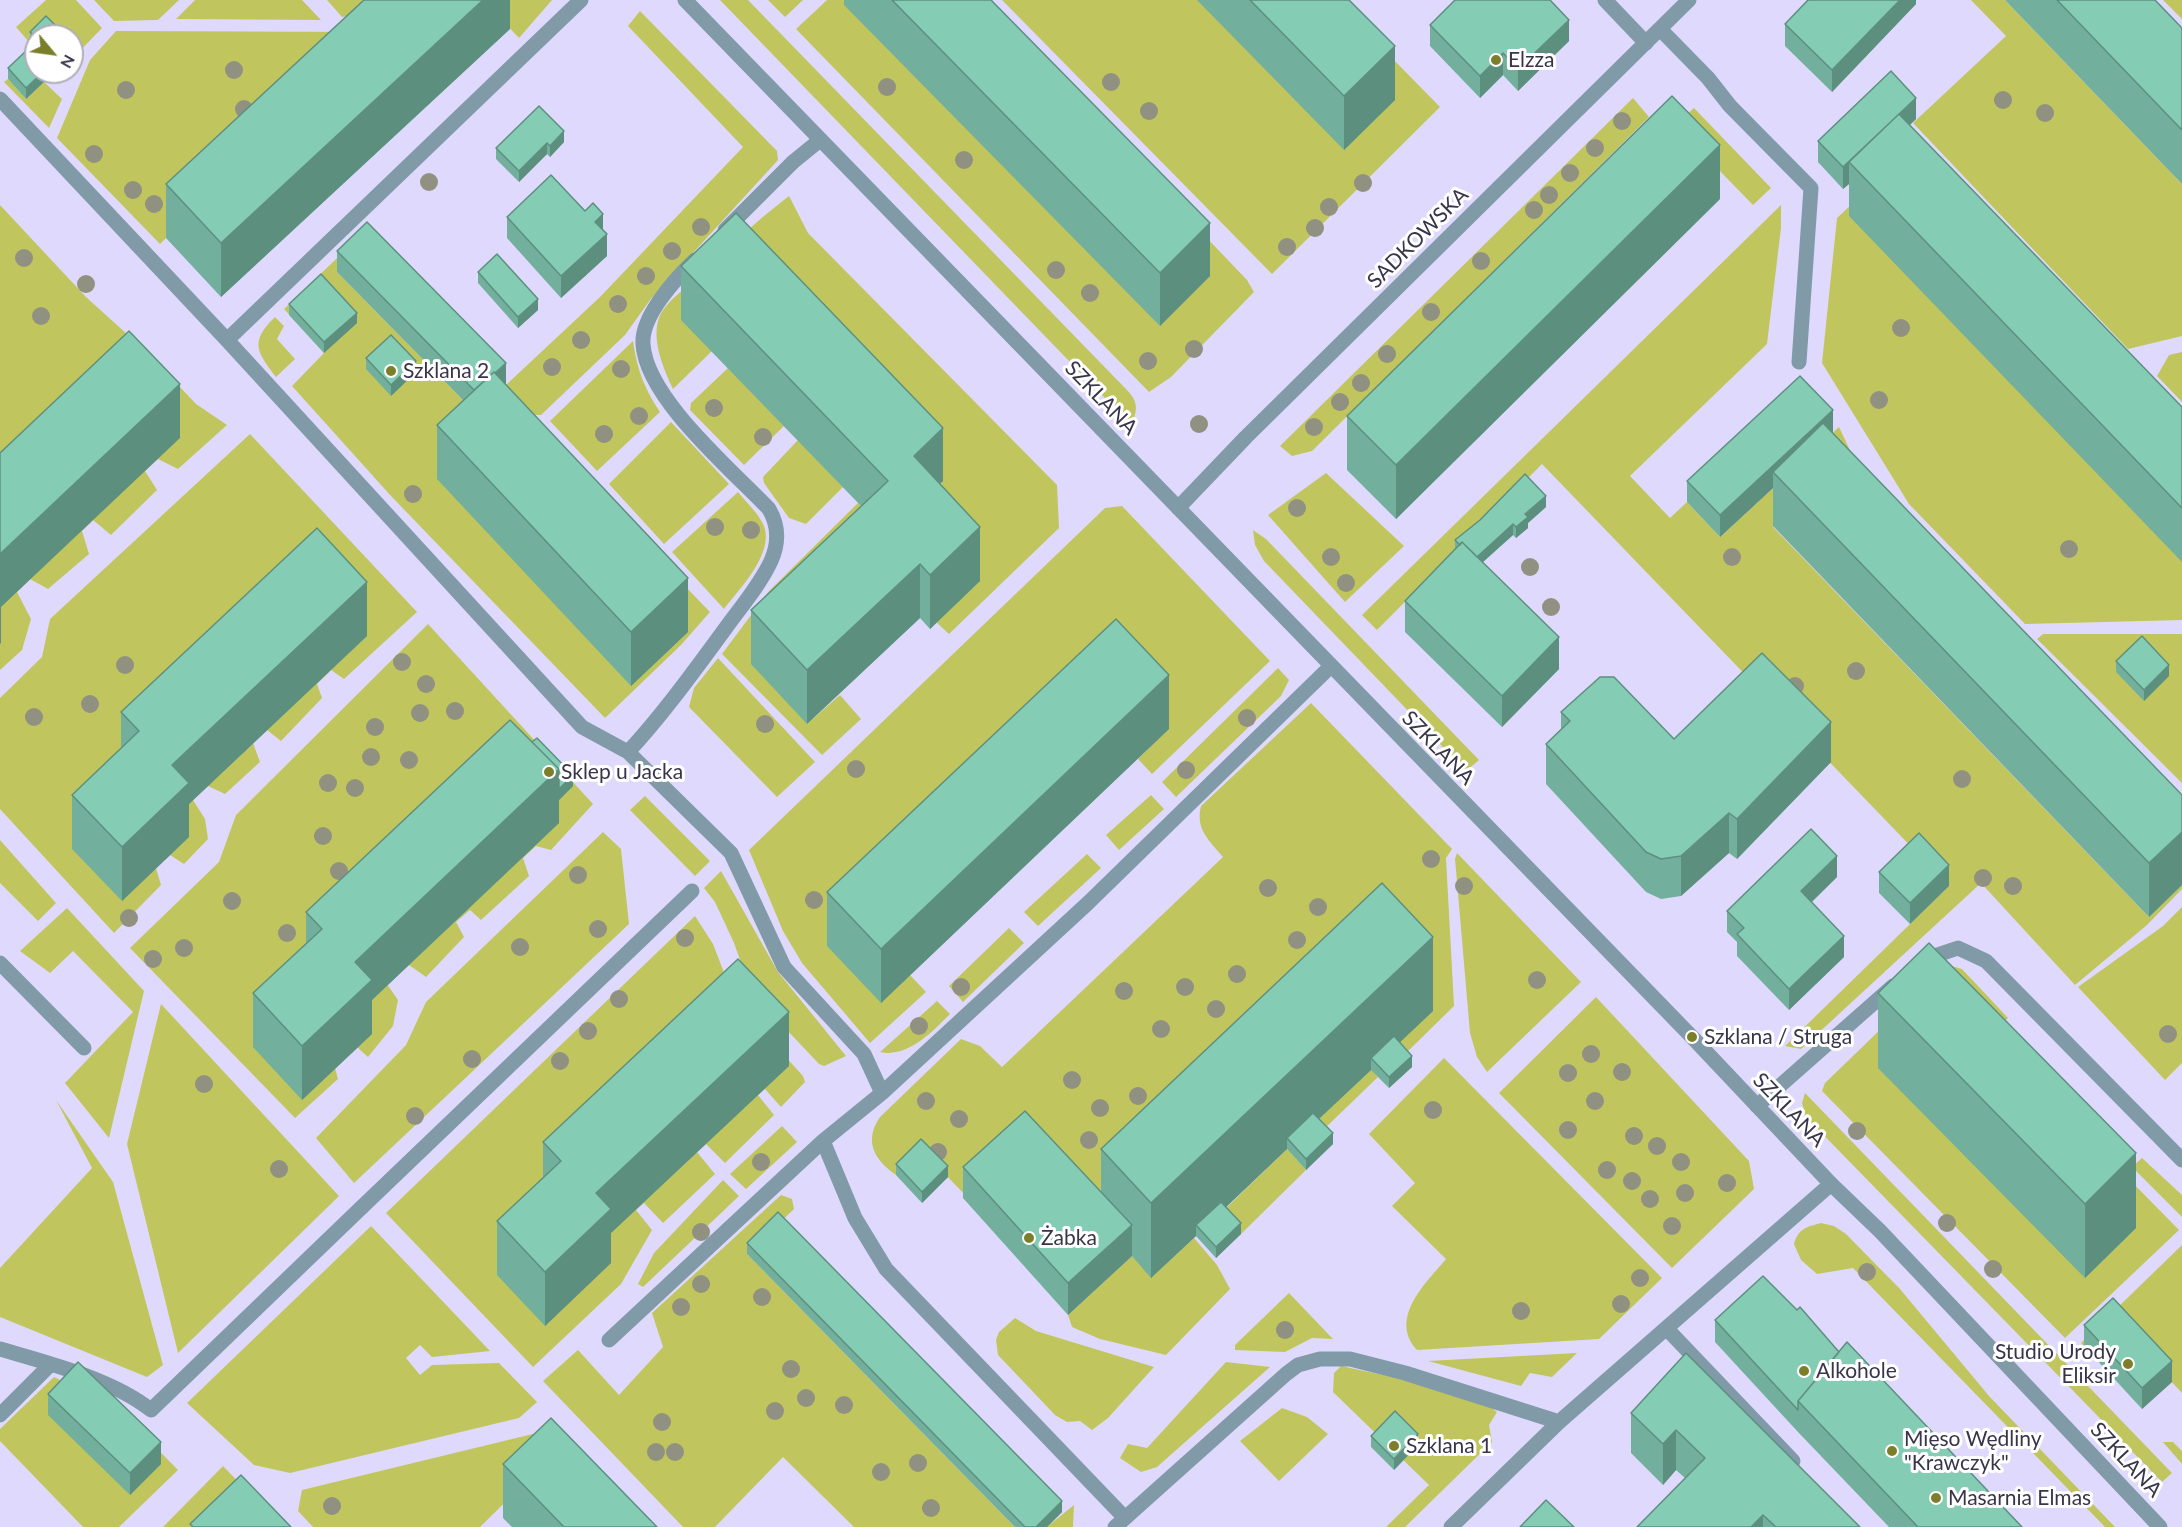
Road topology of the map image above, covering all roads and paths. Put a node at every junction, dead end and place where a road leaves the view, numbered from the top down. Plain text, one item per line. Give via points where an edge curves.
1 (581, 0) edge
2 (684, 0) edge
3 (1605, 0) edge
4 (1689, 0) edge
5 (1660, 29) junction
6 (1646, 43) junction
7 (0, 99) edge
8 (820, 140) junction
9 (227, 340) junction
10 (1799, 362) dead end
11 (1178, 508) junction
12 (1330, 667) junction
13 (628, 752) junction
14 (692, 891) dead end
15 (0, 963) edge
16 (84, 1048) dead end
17 (882, 1093) junction
18 (1757, 1106) junction
19 (823, 1141) junction
20 (2182, 1160) edge
21 (1830, 1184) junction
22 (1667, 1329) junction
23 (609, 1340) dead end
24 (0, 1348) edge
25 (51, 1364) junction
26 (0, 1415) edge
27 (1559, 1422) junction
28 (1800, 1468) edge
29 (1120, 1522) edge
30 (1451, 1527) edge
31 (2160, 1527) edge

1 - 9 street
2 - 8 street, SZKLANA
3 - 6 street
4 - 5 street, SADKOWSKA
5 - 6 street, SADKOWSKA
5 - 10 street via 1811,188
6 - 11 street, SADKOWSKA
7 - 9 street
8 - 11 street, SZKLANA
8 - 13 street via 710,245 651,313 642,343 653,380 672,408 769,509 777,522 777,541 771,561 753,591 658,720
9 - 13 street via 582,727
11 - 12 street, SZKLANA
12 - 17 street via 1088,903
12 - 18 street, SZKLANA
13 - 17 street via 731,853 784,967 864,1054
14 - 25 street via 151,1410 135,1397
15 - 16 street
17 - 19 street
18 - 20 street via 1907,972 1921,961 1958,948 1986,961
18 - 21 street, SZKLANA
19 - 23 street
19 - 29 street via 855,1218 886,1269
21 - 22 street
21 - 31 street, SZKLANA via 1880,1231
22 - 27 street
22 - 28 street
24 - 25 street
25 - 26 street
27 - 29 street via 1405,1373 1350,1359 1320,1359 1298,1365 1286,1374
27 - 30 street

